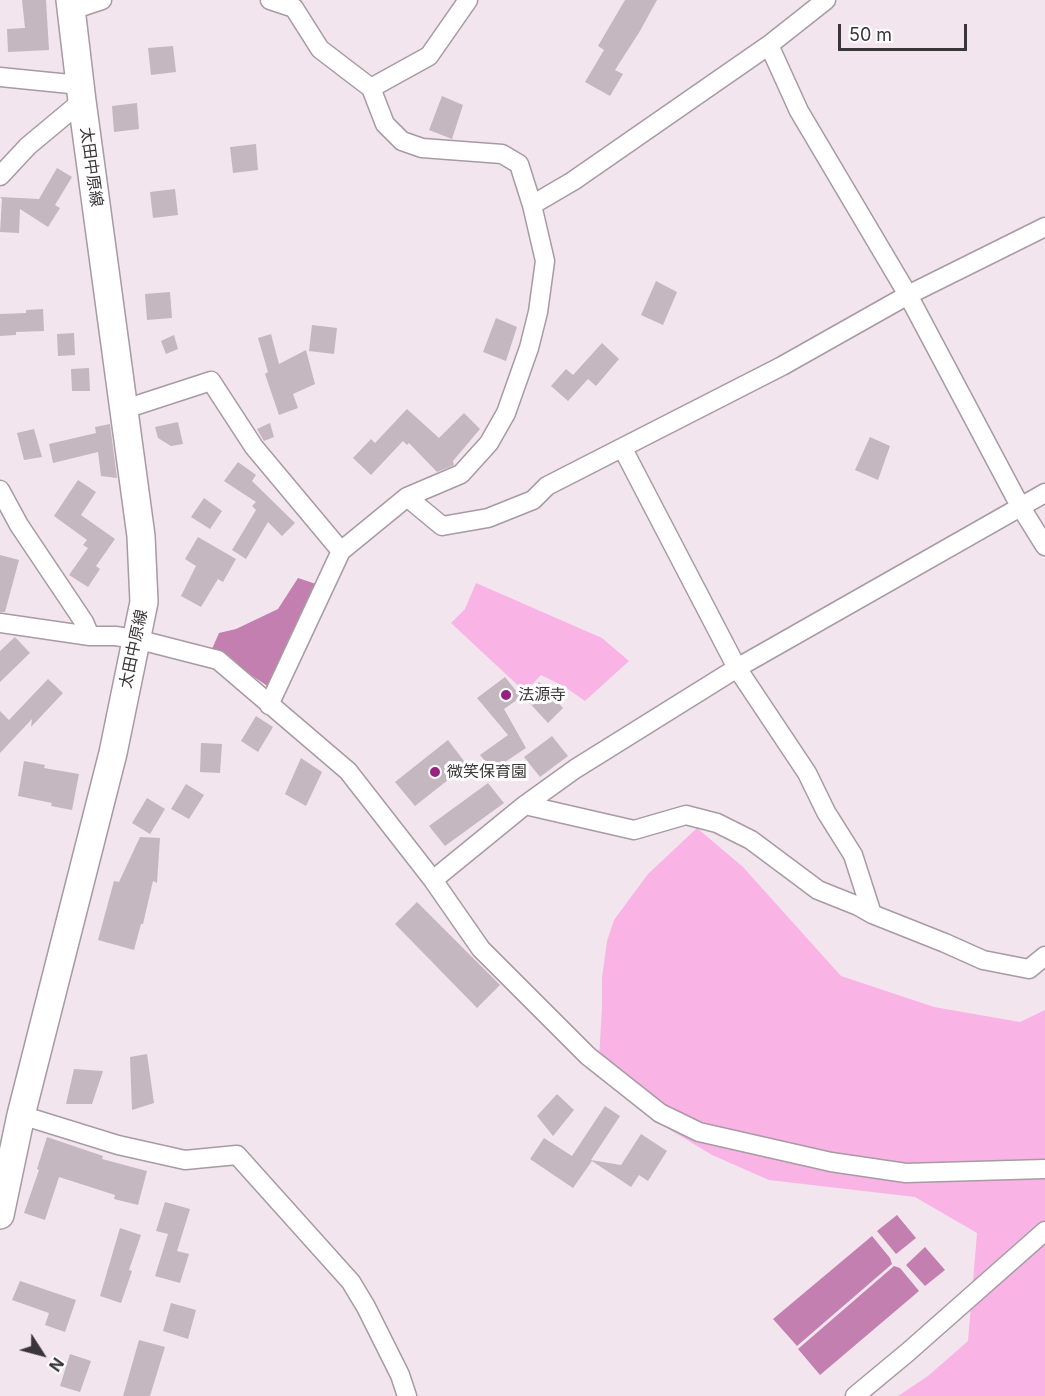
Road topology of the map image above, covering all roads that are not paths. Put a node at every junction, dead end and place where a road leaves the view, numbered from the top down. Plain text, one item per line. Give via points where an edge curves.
1 (102, 0) edge
2 (270, 0) edge
3 (468, 0) edge
4 (826, 0) edge
5 (71, 5) edge
6 (769, 45) junction
7 (0, 77) edge
8 (371, 88) junction
9 (81, 93) junction
10 (0, 176) edge
11 (532, 205) junction
12 (1045, 227) edge
13 (908, 295) junction
14 (125, 409) junction
15 (623, 449) junction
16 (0, 490) edge
17 (1045, 493) edge
18 (407, 497) junction
19 (1020, 506) junction
20 (1045, 546) edge
21 (340, 551) junction
22 (0, 622) edge
23 (90, 636) junction
24 (136, 639) junction
25 (737, 668) junction
26 (269, 705) junction
27 (525, 805) junction
28 (433, 880) junction
29 (872, 914) junction
30 (1045, 956) edge
31 (21, 1115) junction
32 (1045, 1169) edge
33 (0, 1215) edge
34 (1045, 1231) edge
35 (408, 1396) edge
36 (855, 1396) edge

1 - 5 street
2 - 8 street via 294,8 320,49
3 - 8 street via 429,56
4 - 6 street
5 - 9 main road, 太田中原線
6 - 11 street via 573,181
6 - 13 street via 799,111
7 - 9 street
8 - 11 street via 385,124 402,141 422,148 502,154 519,164
9 - 10 street
9 - 14 main road, 太田中原線
11 - 18 street via 545,261 529,348 506,413 489,443 460,474
12 - 13 street
13 - 15 street
13 - 19 street
14 - 21 street via 211,381 254,447
14 - 24 main road, 太田中原線 via 144,591
15 - 18 street via 547,486 533,500 488,518 442,526
15 - 25 street
16 - 23 street
17 - 19 street
18 - 21 street
19 - 20 street
19 - 25 street
21 - 26 street
22 - 23 street
23 - 24 street
24 - 26 street via 218,660
24 - 31 main road, 太田中原線 via 113,753
25 - 27 street via 575,769
25 - 29 street via 807,773 853,855
26 - 28 street via 348,771
27 - 28 street
27 - 29 street via 634,830 686,814 751,840 818,890
28 - 32 street via 481,949 588,1056 660,1113 699,1132 906,1173
29 - 30 street via 983,960 1029,969
31 - 33 main road, 太田中原線
31 - 35 street via 118,1145 185,1160 237,1155 351,1282
34 - 36 street

